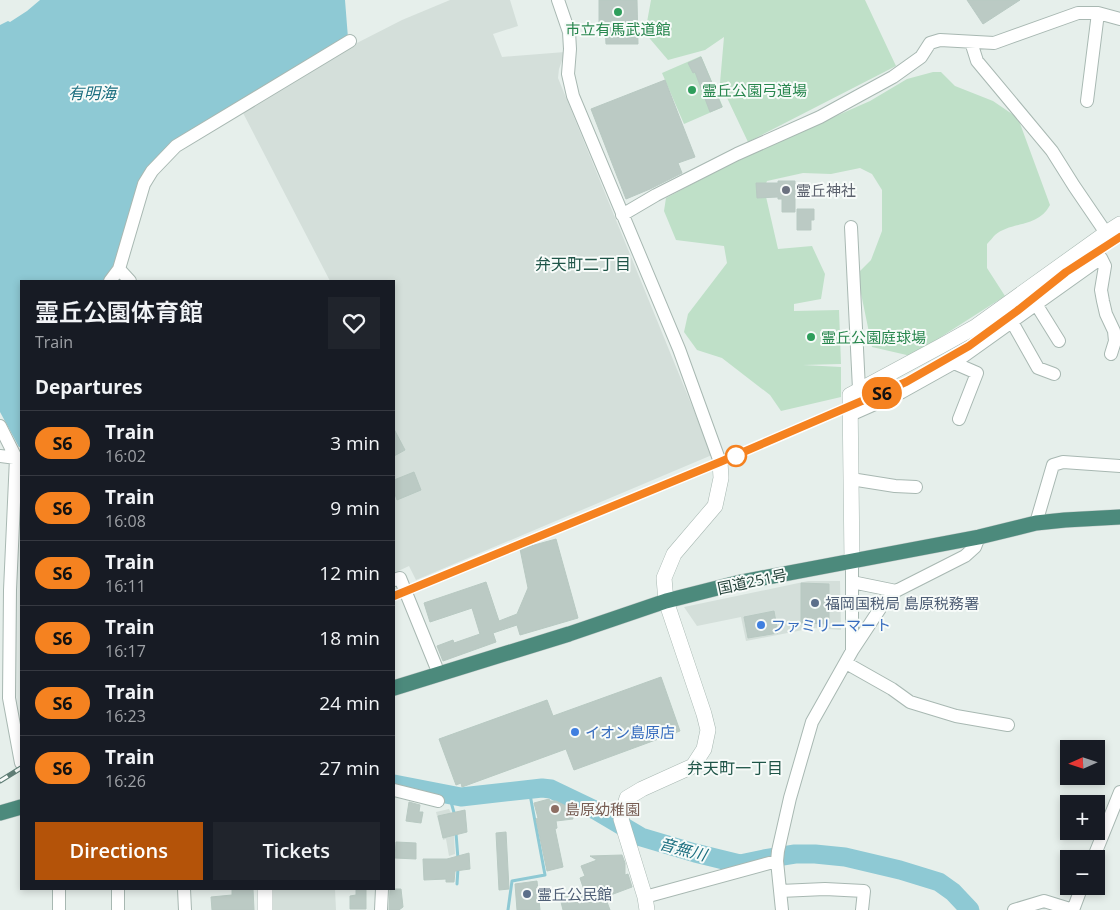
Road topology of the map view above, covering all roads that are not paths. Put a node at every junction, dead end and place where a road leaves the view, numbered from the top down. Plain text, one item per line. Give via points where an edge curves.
1 (558, 0) edge
2 (1098, 13) junction
3 (1120, 19) edge
4 (350, 42) dead end
5 (971, 42) junction
6 (1087, 101) dead end
7 (622, 215) junction
8 (1120, 224) edge
9 (851, 227) dead end
10 (1106, 233) junction
11 (119, 269) junction
12 (111, 280) edge
13 (129, 280) edge
14 (1036, 304) junction
15 (1012, 322) junction
16 (1059, 341) dead end
17 (1111, 354) dead end
18 (954, 363) junction
19 (1054, 374) dead end
20 (859, 389) junction
21 (850, 415) junction
22 (959, 419) dead end
23 (0, 426) edge
24 (0, 456) edge
25 (16, 458) junction
26 (720, 462) joint
27 (1120, 466) edge
28 (851, 478) junction
29 (916, 487) dead end
30 (1120, 517) edge
31 (1036, 523) junction
32 (979, 537) junction
33 (852, 562) junction
34 (395, 580) edge
35 (852, 582) junction
36 (896, 591) junction
37 (666, 601) junction
38 (852, 651) junction
39 (846, 663) junction
40 (439, 674) junction
41 (395, 688) edge
42 (1008, 725) dead end
43 (20, 758) edge
44 (395, 790) edge
45 (1120, 792) edge
46 (438, 801) dead end
47 (20, 807) edge
48 (0, 813) edge
49 (1097, 850) edge
50 (778, 857) junction
51 (59, 890) edge
52 (118, 890) edge
53 (184, 890) edge
54 (265, 890) edge
55 (382, 890) edge
56 (780, 891) junction
57 (1079, 895) edge
58 (646, 904) edge
59 (59, 910) edge
60 (118, 910) edge
61 (185, 910) edge
62 (265, 910) edge
63 (382, 910) edge
64 (782, 910) edge
65 (862, 910) edge
66 (1014, 910) edge
67 (1073, 910) edge

1 - 7 street via 569,32 568,74 573,96
2 - 3 street
2 - 5 street via 1078,12 994,43
2 - 6 street
4 - 11 street via 171,150 147,177
5 - 7 street via 940,40 930,43 921,57 893,77 820,117 737,154
5 - 10 street via 977,61 1052,151
7 - 26 street via 679,350
8 - 10 street
9 - 20 street
10 - 20 street via 975,327
11 - 12 street
11 - 13 street
14 - 15 street
14 - 16 street
14 - 17 street via 1100,258 1105,266 1101,290 1103,301 1114,330
15 - 18 street
15 - 19 street via 1032,367
18 - 21 street via 902,392
18 - 22 street via 977,373
20 - 21 street via 850,394
21 - 28 street
23 - 25 street
24 - 25 street
25 - 43 street via 9,698
26 - 37 street via 721,478 715,506 674,554 664,578
27 - 31 street via 1063,462 1053,465
28 - 29 street
28 - 33 street
30 - 31 highway, 国道251号
31 - 32 highway, 国道251号
32 - 33 highway, 国道251号
32 - 36 street via 965,556
33 - 35 street
33 - 37 highway, 国道251号 via 741,582
34 - 40 street via 400,578
35 - 36 street
35 - 38 street
36 - 38 street via 883,604
37 - 40 highway, 国道251号
37 - 58 street via 708,730 704,749 693,766 627,798 621,819
38 - 39 street
39 - 42 street via 910,702 956,716
39 - 50 street via 812,722 790,798
40 - 41 highway, 国道251号
44 - 46 street
45 - 49 street
47 - 48 highway
50 - 56 street
50 - 58 street
51 - 59 street
52 - 60 street
53 - 61 street
54 - 62 street
55 - 63 street
56 - 64 street
56 - 65 street via 864,891
57 - 67 street
66 - 67 street via 1044,901

